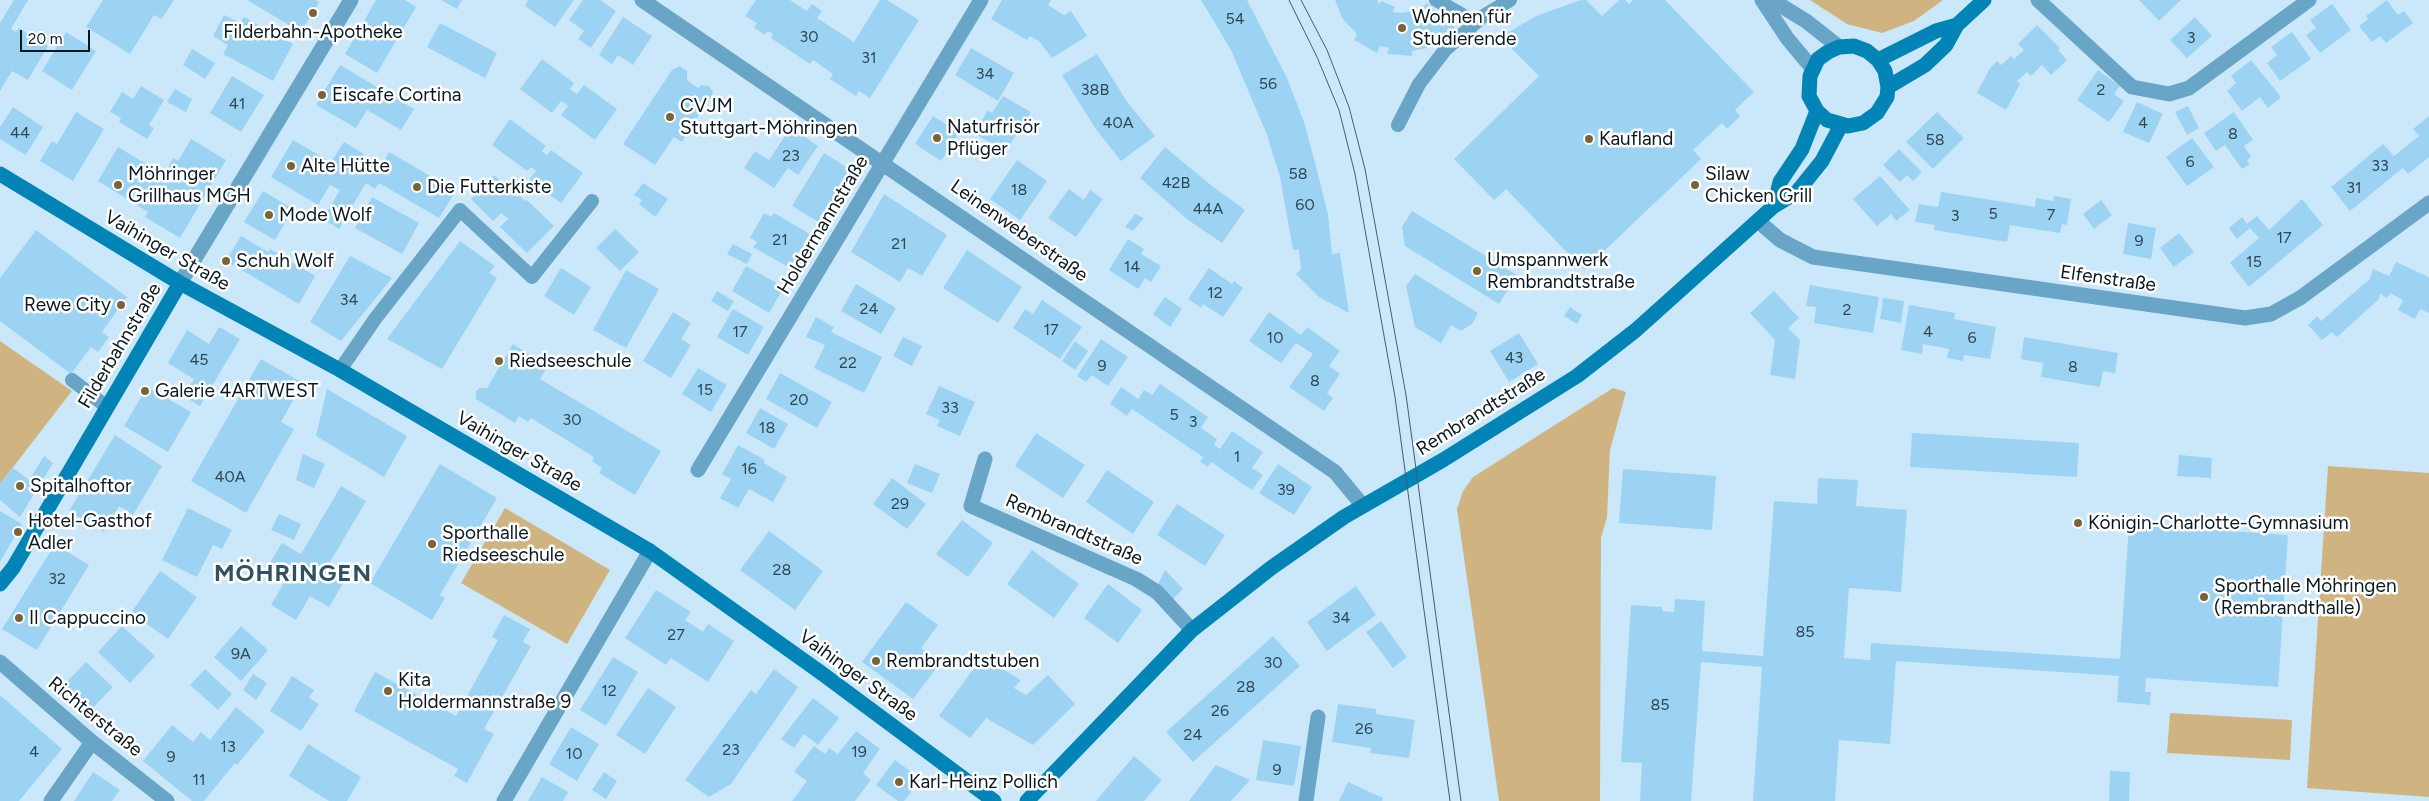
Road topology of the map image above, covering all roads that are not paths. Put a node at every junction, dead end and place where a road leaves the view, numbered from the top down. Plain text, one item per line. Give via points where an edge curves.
1 (350, 0) edge
2 (642, 0) edge
3 (981, 0) edge
4 (1436, 0) edge
5 (1510, 0) edge
6 (1762, 0) edge
7 (1772, 0) edge
8 (1984, 0) edge
9 (2038, 0) edge
10 (2309, 0) edge
11 (1475, 16) junction
12 (1957, 25) junction
13 (1839, 47) junction
14 (1878, 60) junction
15 (1812, 68) junction
16 (1888, 87) junction
17 (1817, 111) junction
18 (1398, 125) dead end
19 (1841, 125) junction
20 (884, 163) junction
21 (0, 174) edge
22 (592, 201) dead end
23 (2429, 203) edge
24 (1774, 206) junction
25 (1758, 221) junction
26 (180, 283) junction
27 (340, 370) junction
28 (72, 380) dead end
29 (107, 407) junction
30 (985, 459) dead end
31 (698, 470) dead end
32 (1363, 506) junction
33 (650, 551) junction
34 (0, 584) edge
35 (1192, 630) junction
36 (0, 662) edge
37 (1318, 716) dead end
38 (92, 742) junction
39 (50, 801) edge
40 (167, 801) edge
41 (504, 801) edge
42 (994, 801) edge
43 (1027, 801) edge
44 (1306, 801) edge

1 - 26 street, Filderbahnstraße
2 - 20 street, Leinenweberstraße
3 - 20 street, Holdermannstraße
4 - 11 lane
5 - 11 lane
6 - 15 street
7 - 13 street
8 - 12 street
9 - 10 street via 2132,87 2169,94 2188,88
11 - 18 lane via 1430,67
12 - 14 street via 1936,31
12 - 16 street via 1946,45 1925,65
13 - 14 street via 1854,46
13 - 15 street via 1828,52
14 - 16 street
15 - 17 street via 1809,96
16 - 19 street via 1878,113 1863,123
17 - 19 street via 1827,120
17 - 24 street via 1802,149 1780,182
19 - 24 street, Rembrandtstraße via 1822,161 1796,192
20 - 31 street, Holdermannstraße
20 - 32 street, Leinenweberstraße via 1335,472
21 - 26 street, Vaihinger Straße
22 - 27 lane via 532,277 460,210 374,319
23 - 25 street, Elfenstraße via 2300,298 2270,314 2245,318 1813,257 1780,240
24 - 25 street, Rembrandtstraße
25 - 32 street, Rembrandtstraße via 1636,330 1577,376
26 - 27 street, Vaihinger Straße
26 - 29 street, Filderbahnstraße
27 - 33 street, Vaihinger Straße
28 - 29 lane
29 - 34 street, Filderbahnstraße via 13,568
30 - 35 street, Rembrandtstraße via 971,506 1136,579 1157,592
32 - 35 street, Rembrandtstraße via 1271,568
33 - 41 street
33 - 42 street, Vaihinger Straße
35 - 43 street, Rembrandtstraße
36 - 38 street, Richterstraße
37 - 44 street
38 - 39 street
38 - 40 street, Richterstraße

